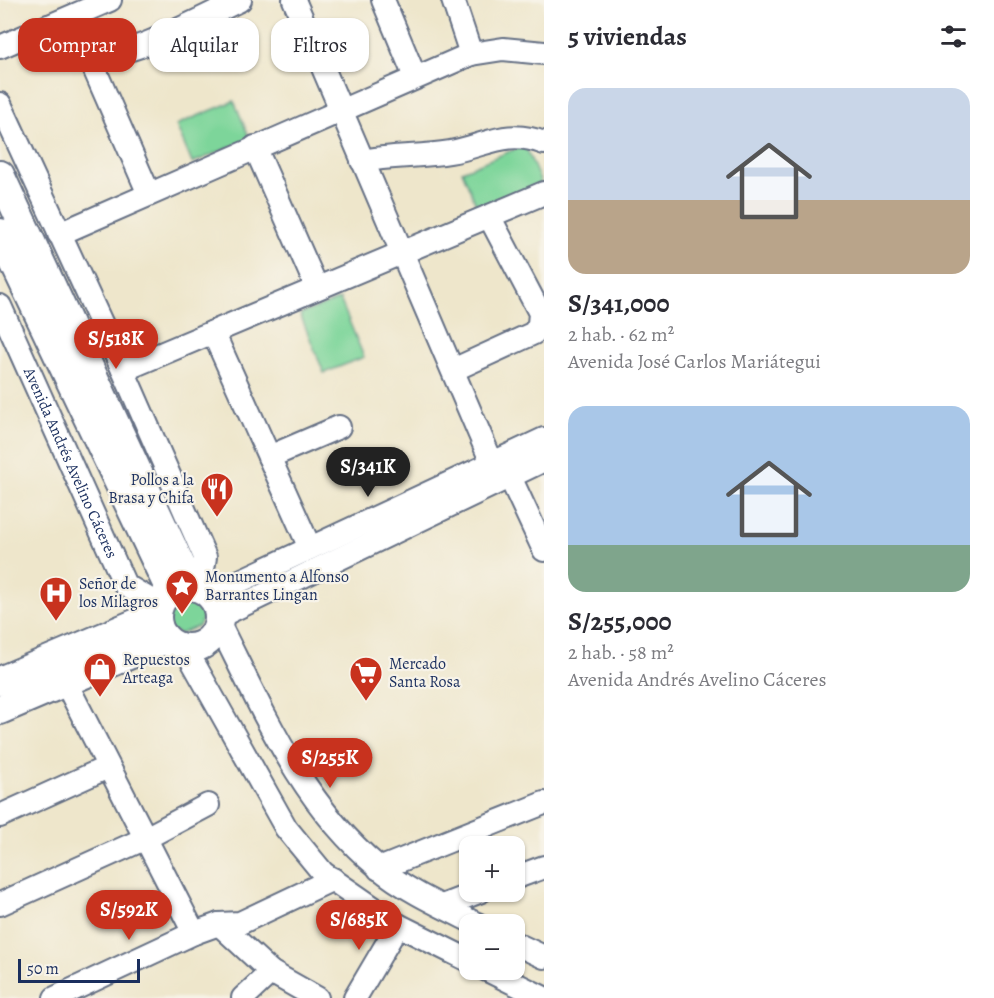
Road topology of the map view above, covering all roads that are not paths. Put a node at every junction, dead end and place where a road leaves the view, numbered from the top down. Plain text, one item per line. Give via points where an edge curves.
1 (110, 0) edge
2 (240, 0) edge
3 (294, 0) edge
4 (383, 0) edge
5 (453, 0) edge
6 (208, 7) edge
7 (67, 18) edge
8 (18, 39) edge
9 (137, 46) edge
10 (0, 47) edge
11 (544, 53) edge
12 (471, 54) junction
13 (96, 72) edge
14 (415, 77) junction
15 (0, 104) edge
16 (340, 110) junction
17 (544, 143) edge
18 (255, 147) junction
19 (362, 161) junction
20 (0, 175) edge
21 (544, 193) edge
22 (149, 194) junction
23 (489, 216) junction
24 (0, 232) edge
25 (59, 234) junction
26 (402, 253) junction
27 (317, 288) junction
28 (0, 306) edge
29 (213, 332) junction
30 (123, 370) junction
31 (453, 370) junction
32 (339, 427) dead end
33 (544, 439) edge
34 (269, 457) junction
35 (544, 460) edge
36 (501, 470) junction
37 (310, 548) junction
38 (544, 550) edge
39 (187, 611) junction
40 (0, 681) edge
41 (66, 683) junction
42 (0, 710) edge
43 (108, 766) junction
44 (544, 802) edge
45 (208, 805) dead end
46 (0, 816) edge
47 (144, 839) junction
48 (544, 867) edge
49 (379, 869) junction
50 (525, 874) edge
51 (328, 876) junction
52 (459, 900) edge
53 (0, 904) edge
54 (442, 906) junction
55 (459, 915) edge
56 (219, 924) junction
57 (398, 925) junction
58 (194, 933) junction
59 (525, 949) edge
60 (459, 956) edge
61 (544, 957) edge
62 (271, 972) junction
63 (507, 980) edge
64 (55, 998) edge
65 (243, 998) edge
66 (317, 998) edge
67 (355, 998) edge
68 (544, 998) edge

1 - 7 street
2 - 6 street
3 - 16 street
4 - 14 street
5 - 12 street
6 - 9 street
8 - 10 street
11 - 12 street via 503,49
12 - 14 street
13 - 22 street
14 - 16 street
15 - 25 street
16 - 18 street
16 - 19 street
17 - 19 street via 518,136 499,137 449,152
18 - 22 street
18 - 27 street
19 - 26 street
20 - 39 main road, Avenida Andrés Avelino Cáceres
21 - 23 street
22 - 25 street
23 - 26 street
23 - 31 street via 540,313 539,324 534,333
24 - 39 main road, Avenida Andrés Avelino Cáceres
25 - 30 street
26 - 27 street
26 - 31 street
27 - 29 street
28 - 39 street, Avenida Andrés Avelino Cáceres via 125,585
29 - 30 street
29 - 34 street
30 - 39 street via 205,557
31 - 36 street
32 - 34 street
33 - 36 street
34 - 37 street
35 - 36 street
36 - 37 street
36 - 38 street
36 - 39 street
37 - 39 street
39 - 40 main road
39 - 41 main road
39 - 49 street, Avenida Andrés Avelino Cáceres via 281,745 311,796
39 - 51 street, Avenida Andrés Avelino Cáceres via 286,828
41 - 42 main road
41 - 43 street
43 - 46 street
43 - 47 street
44 - 49 street
45 - 47 street
47 - 53 street
47 - 58 street
48 - 50 street
49 - 54 street, Avenida Andrés Avelino Cáceres
51 - 56 street via 240,923
51 - 57 street, Avenida Andrés Avelino Cáceres
52 - 54 street
54 - 55 street, Avenida Andrés Avelino Cáceres
56 - 58 street
56 - 62 street
57 - 60 street, Avenida Andrés Avelino Cáceres
57 - 67 street
58 - 64 street
59 - 61 street
62 - 65 street
62 - 66 street
63 - 68 street

